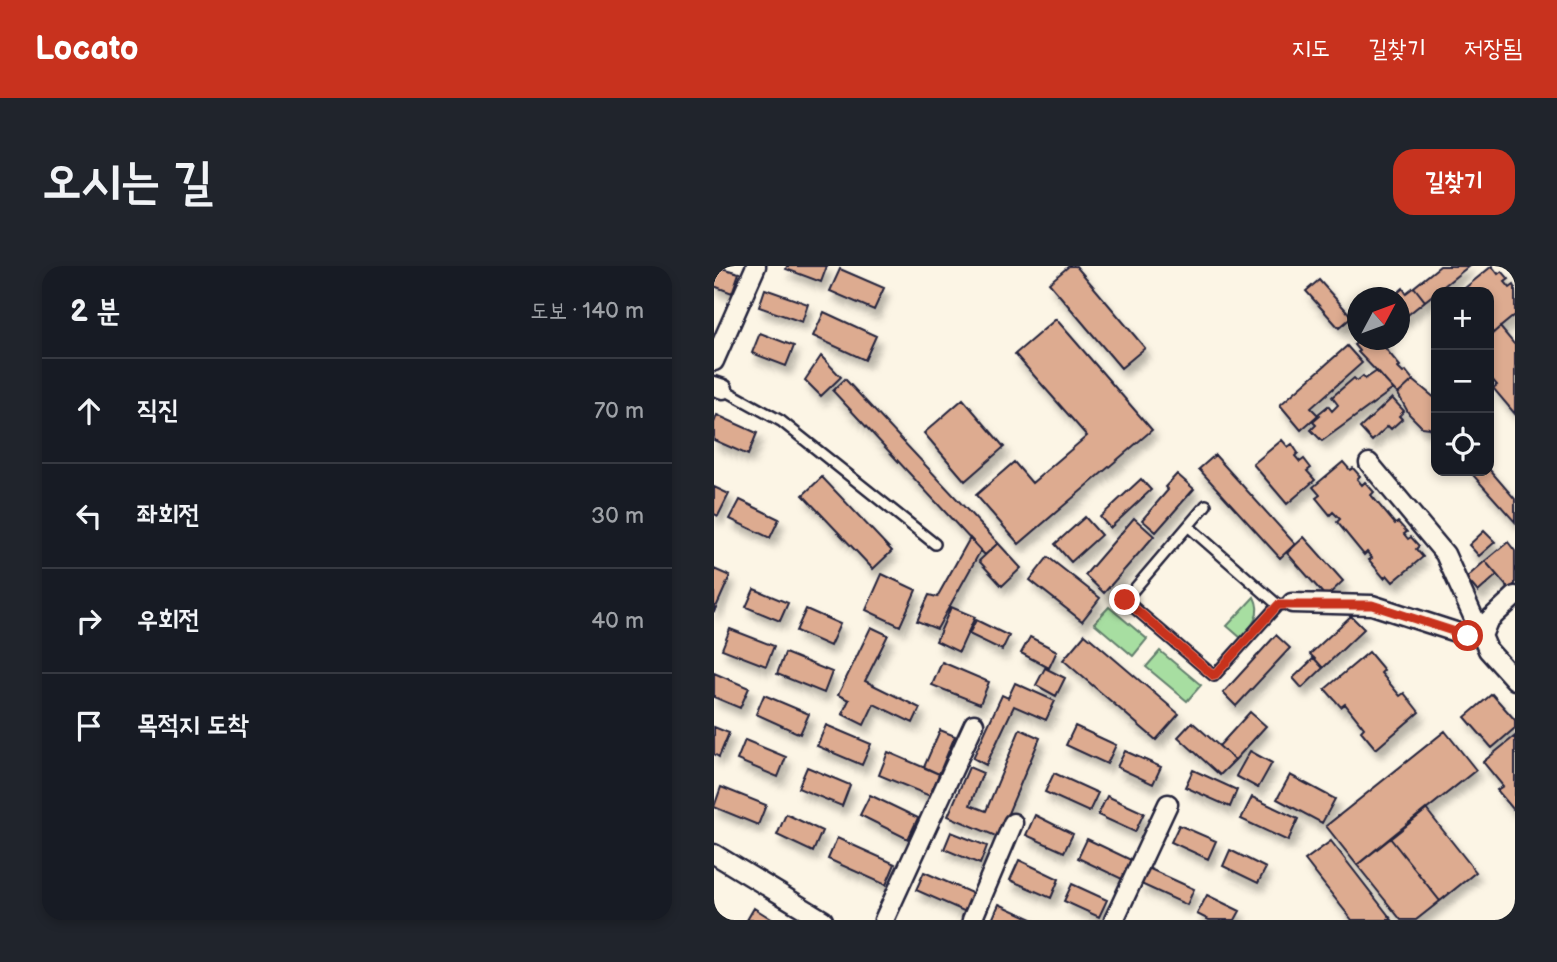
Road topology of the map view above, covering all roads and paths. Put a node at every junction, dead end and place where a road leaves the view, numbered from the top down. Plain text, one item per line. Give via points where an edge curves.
1 (756, 266) edge
2 (714, 361) edge
3 (718, 388) edge
4 (1369, 463) dead end
5 (1206, 505) dead end
6 (1188, 526) junction
7 (935, 544) dead end
8 (1515, 596) edge
9 (1285, 604) junction
10 (1482, 636) junction
11 (1515, 680) edge
12 (974, 724) dead end
13 (1168, 804) dead end
14 (1013, 823) dead end
15 (714, 853) edge
16 (822, 920) edge
17 (884, 920) edge
18 (972, 920) edge
19 (1114, 920) edge

1 - 2 street
3 - 7 lane via 780,421
4 - 10 street via 1445,554
5 - 6 lane
6 - 9 lane
6 - 9 lane via 1125,600 1214,676
8 - 10 street via 1488,621
9 - 10 street via 1372,605 1468,636
10 - 11 street via 1488,650
12 - 17 street
13 - 19 street
14 - 18 street
15 - 16 street

